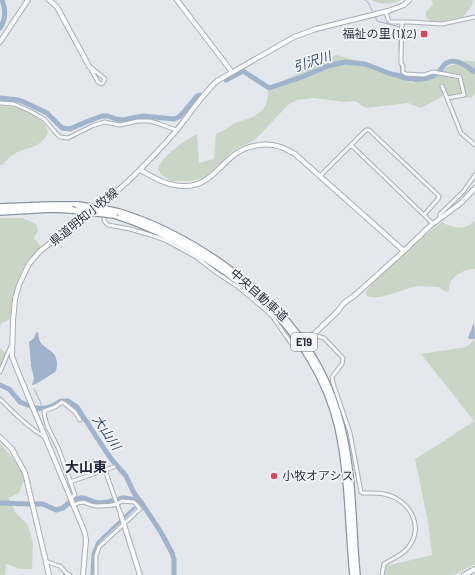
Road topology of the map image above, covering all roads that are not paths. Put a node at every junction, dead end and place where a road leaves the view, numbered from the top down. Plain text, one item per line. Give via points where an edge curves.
1 (28, 0) edge
2 (49, 0) edge
3 (177, 0) edge
4 (409, 0) edge
5 (386, 12) junction
6 (475, 17) edge
7 (402, 22) junction
8 (0, 42) edge
9 (90, 66) junction
10 (232, 72) junction
11 (442, 86) dead end
12 (447, 98) junction
13 (0, 103) edge
14 (176, 130) junction
15 (351, 145) junction
16 (475, 145) edge
17 (140, 170) junction
18 (475, 175) edge
19 (320, 176) junction
20 (475, 188) edge
21 (106, 201) junction
22 (0, 208) edge
23 (0, 212) edge
24 (116, 214) junction
25 (424, 215) junction
26 (440, 219) junction
27 (433, 224) junction
28 (404, 251) junction
29 (311, 336) joint
30 (12, 344) junction
31 (295, 344) dead end
32 (0, 372) edge
33 (0, 399) edge
34 (80, 420) dead end
35 (0, 437) edge
36 (46, 437) junction
37 (114, 467) dead end
38 (105, 470) junction
39 (70, 482) junction
40 (72, 501) junction
41 (117, 503) junction
42 (121, 515) joint
43 (124, 524) junction
44 (46, 562) junction
45 (475, 569) edge
46 (49, 575) edge
47 (70, 575) edge
48 (83, 575) edge
49 (96, 575) edge
50 (140, 575) edge
51 (353, 575) edge
52 (357, 575) edge
53 (382, 575) edge
54 (464, 575) edge

1 - 8 main road
2 - 9 main road via 57,7
3 - 10 main road
4 - 5 main road, 県道明知小牧線 via 404,5
5 - 7 street via 390,22
5 - 10 main road, 県道明知小牧線 via 294,37
6 - 7 street via 442,24
7 - 12 street via 401,63 404,72 424,75 433,72 460,77 464,95
9 - 9 street via 105,79 103,84 98,82
10 - 14 main road, 県道明知小牧線 via 210,88
11 - 12 street
12 - 16 street via 461,133
13 - 14 street via 14,104 30,111 44,119 60,137 68,138 104,122 120,125 150,121
14 - 17 main road, 県道明知小牧線
15 - 19 street
15 - 25 street
15 - 25 street via 369,130 433,191 438,199
17 - 19 main road via 162,182 192,185 211,177 234,155 246,148 271,145 295,154
17 - 21 main road, 県道明知小牧線
18 - 26 street via 463,192 440,214
19 - 28 main road
20 - 26 main road
21 - 30 main road, 県道明知小牧線 via 40,251 29,264 15,299
21 - 31 street via 104,219 108,225 154,236 196,256 262,306 291,343
22 - 24 highway, 中央自動車道 / E19, bridge via 78,205 105,209
23 - 24 highway, 中央自動車道 / E19, bridge via 72,210
24 - 51 highway, 中央自動車道 / E19 via 181,243 235,279 287,326 304,350 324,387 338,426 346,475
24 - 52 highway, 中央自動車道 / E19 via 148,222 169,231 220,262 267,300 308,347 325,378 342,425 350,475
25 - 27 street
26 - 27 main road
27 - 28 main road
28 - 29 main road via 344,303 338,312
29 - 53 street via 324,338 344,360 332,378 350,433 361,492 386,494 400,500 414,518 413,540 407,549 384,564
30 - 32 street
30 - 36 main road, 県道明知小牧線 via 12,356 16,367
33 - 36 street
34 - 39 street via 64,402 44,411 46,424 59,450
35 - 44 main road via 12,449 25,473
36 - 40 main road, 県道明知小牧線
37 - 38 street
38 - 39 street
38 - 41 street
39 - 40 street via 74,495
40 - 41 street via 95,506
40 - 48 main road, 県道明知小牧線 via 85,534
41 - 42 street
41 - 43 street via 134,502 140,509
42 - 43 main road
43 - 49 street via 99,547 96,556
43 - 50 main road
44 - 46 main road
44 - 47 street via 60,566
45 - 54 main road

